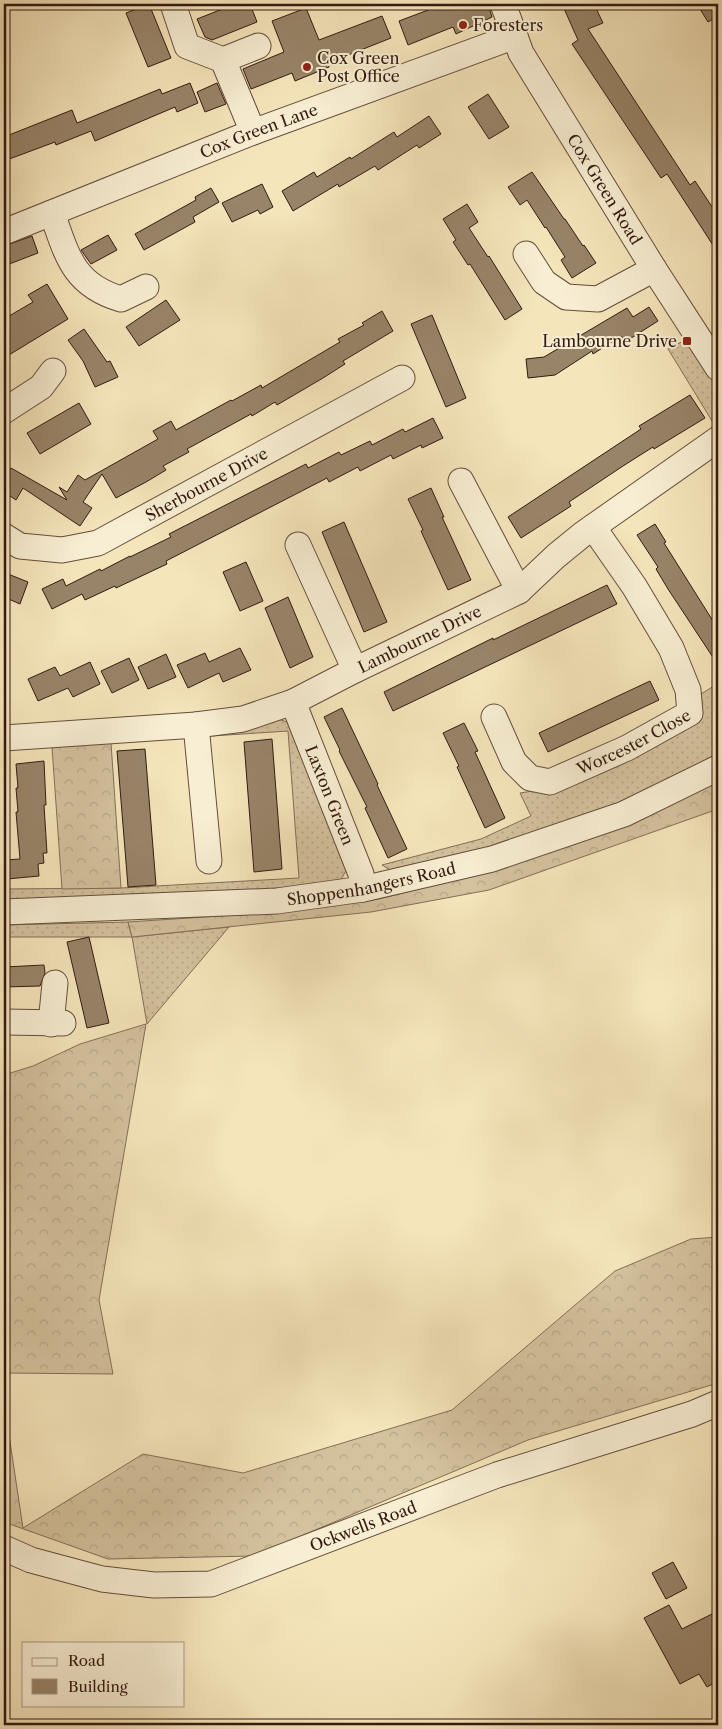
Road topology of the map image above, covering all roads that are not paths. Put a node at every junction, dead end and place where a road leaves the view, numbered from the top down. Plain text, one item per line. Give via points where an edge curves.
1 (173, 4) edge
2 (503, 4) edge
3 (515, 36) junction
4 (258, 46) dead end
5 (223, 60) junction
6 (252, 132) junction
7 (52, 213) junction
8 (4, 232) edge
9 (526, 254) dead end
10 (654, 270) junction
11 (146, 286) dead end
12 (718, 368) edge
13 (52, 371) dead end
14 (403, 380) dead end
15 (4, 411) edge
16 (718, 438) edge
17 (461, 481) dead end
18 (593, 527) junction
19 (4, 536) edge
20 (298, 545) dead end
21 (519, 591) junction
22 (355, 670) junction
23 (293, 702) junction
24 (494, 718) dead end
25 (196, 725) junction
26 (4, 738) edge
27 (718, 768) edge
28 (209, 861) dead end
29 (363, 889) junction
30 (4, 912) edge
31 (56, 983) dead end
32 (4, 1022) edge
33 (718, 1403) edge
34 (4, 1548) edge

1 - 5 street via 187,46
2 - 3 street, Cox Green Road
3 - 6 street, Cox Green Lane
3 - 10 street, Cox Green Road via 521,54
4 - 5 street
5 - 6 street
6 - 7 street, Cox Green Lane
7 - 8 street, Cox Green Lane
7 - 11 street via 68,256 80,276 103,294 121,299
9 - 10 street via 544,282 566,297 598,299
10 - 12 street, Cox Green Road
13 - 15 street via 41,387
14 - 19 street, Sherbourne Drive via 98,543 62,550 20,546
16 - 18 street, Lambourne Drive
17 - 21 street via 481,501
18 - 21 street, Lambourne Drive
18 - 24 street, Worcester Close via 634,586 670,648 688,690 690,713 627,748 550,782 530,778 514,762
20 - 22 street
21 - 22 street, Lambourne Drive
22 - 23 street, Lambourne Drive
23 - 25 street, Lambourne Drive via 243,719
23 - 29 street, Laxton Green via 361,874
25 - 26 street, Lambourne Drive
25 - 28 street
27 - 29 street, Shoppenhangers Road via 624,814 492,859
29 - 30 street, Shoppenhangers Road via 277,901
31 - 32 street via 57,1024
33 - 34 street, Ockwells Road via 497,1475 212,1584 154,1585 102,1579 30,1560

